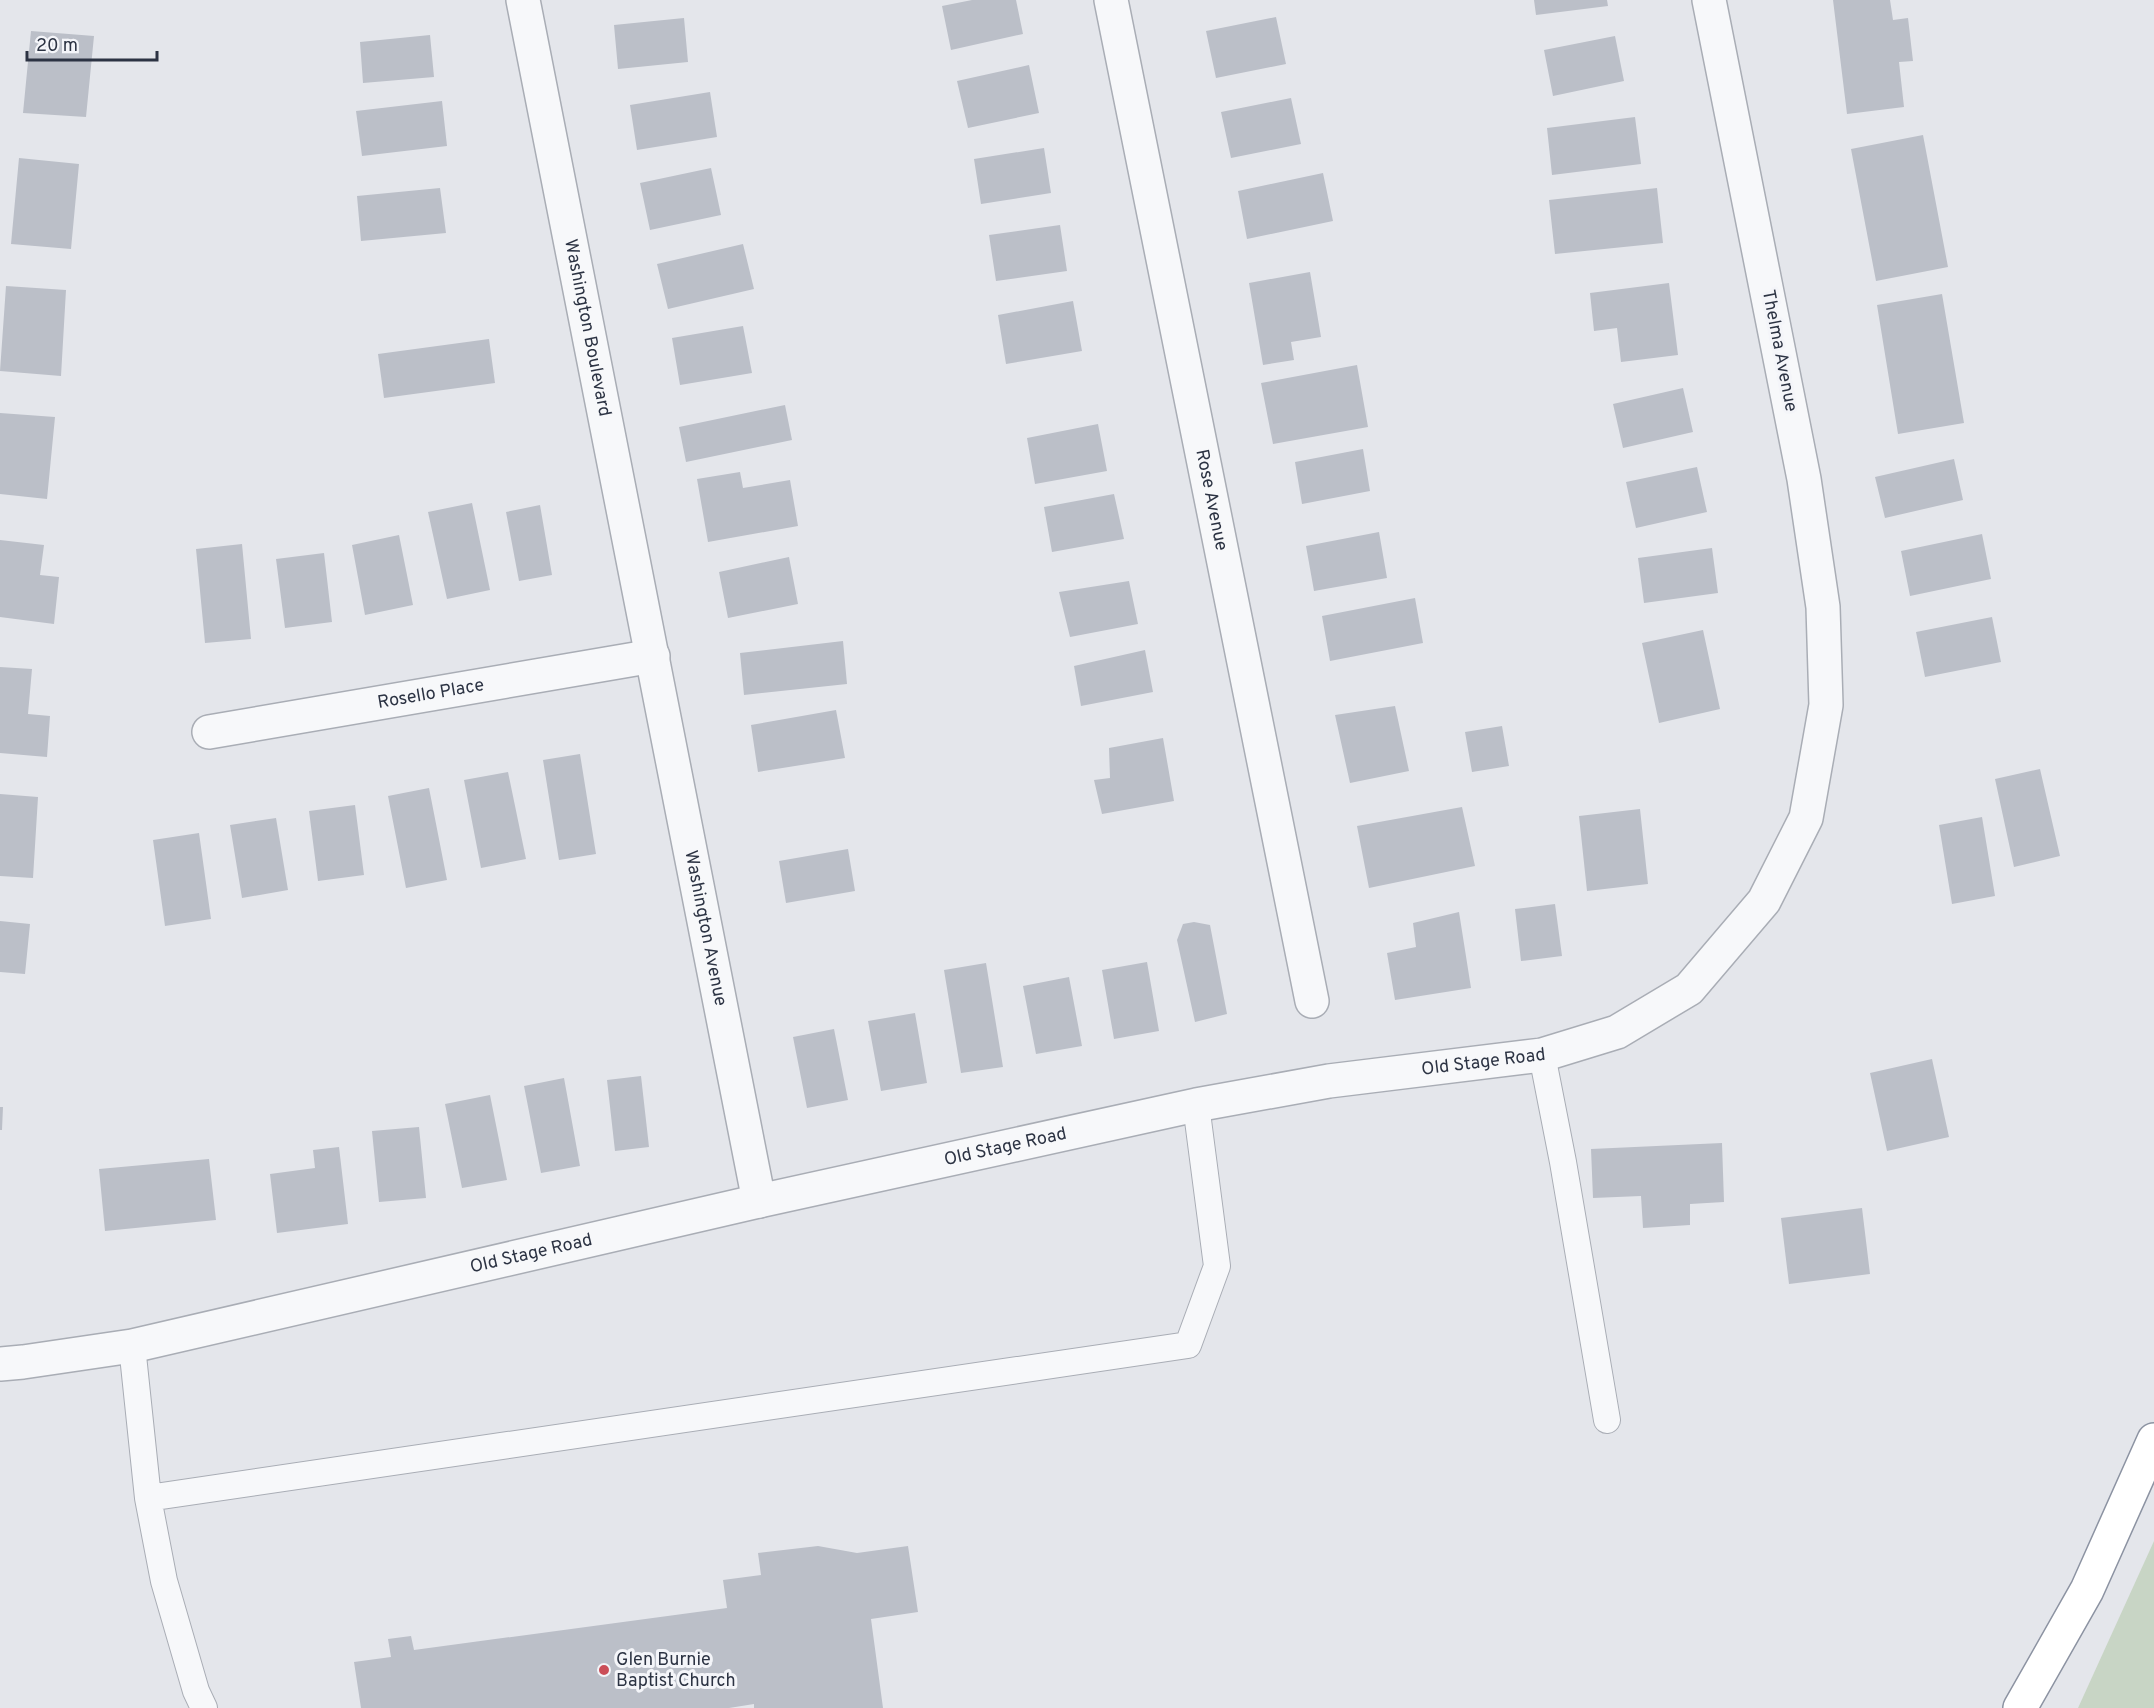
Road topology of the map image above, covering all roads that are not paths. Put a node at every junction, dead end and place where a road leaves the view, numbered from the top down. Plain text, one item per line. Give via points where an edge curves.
1 (523, 0) edge
2 (1111, 0) edge
3 (1709, 0) edge
4 (653, 656) junction
5 (1827, 705) joint
6 (208, 732) dead end
7 (1312, 1001) dead end
8 (1542, 1055) junction
9 (1196, 1105) junction
10 (759, 1201) junction
11 (132, 1346) junction
12 (0, 1364) edge
13 (1607, 1420) dead end
14 (2154, 1440) edge
15 (148, 1498) junction
16 (204, 1708) edge
17 (2020, 1708) edge

1 - 4 street, Washington Boulevard
2 - 7 street, Rose Avenue
3 - 5 street, Thelma Avenue via 1804,478 1822,607
4 - 6 street, Rosello Place
4 - 10 street, Washington Avenue
5 - 8 street, Old Stage Road via 1806,818 1764,901 1689,989 1617,1032
8 - 9 street, Old Stage Road via 1329,1081
8 - 13 lane
9 - 10 street, Old Stage Road
9 - 15 lane via 1217,1266 1188,1345
10 - 11 street, Old Stage Road
11 - 12 street, Old Stage Road
11 - 15 lane
14 - 17 highway via 2087,1590
15 - 16 lane via 164,1581

